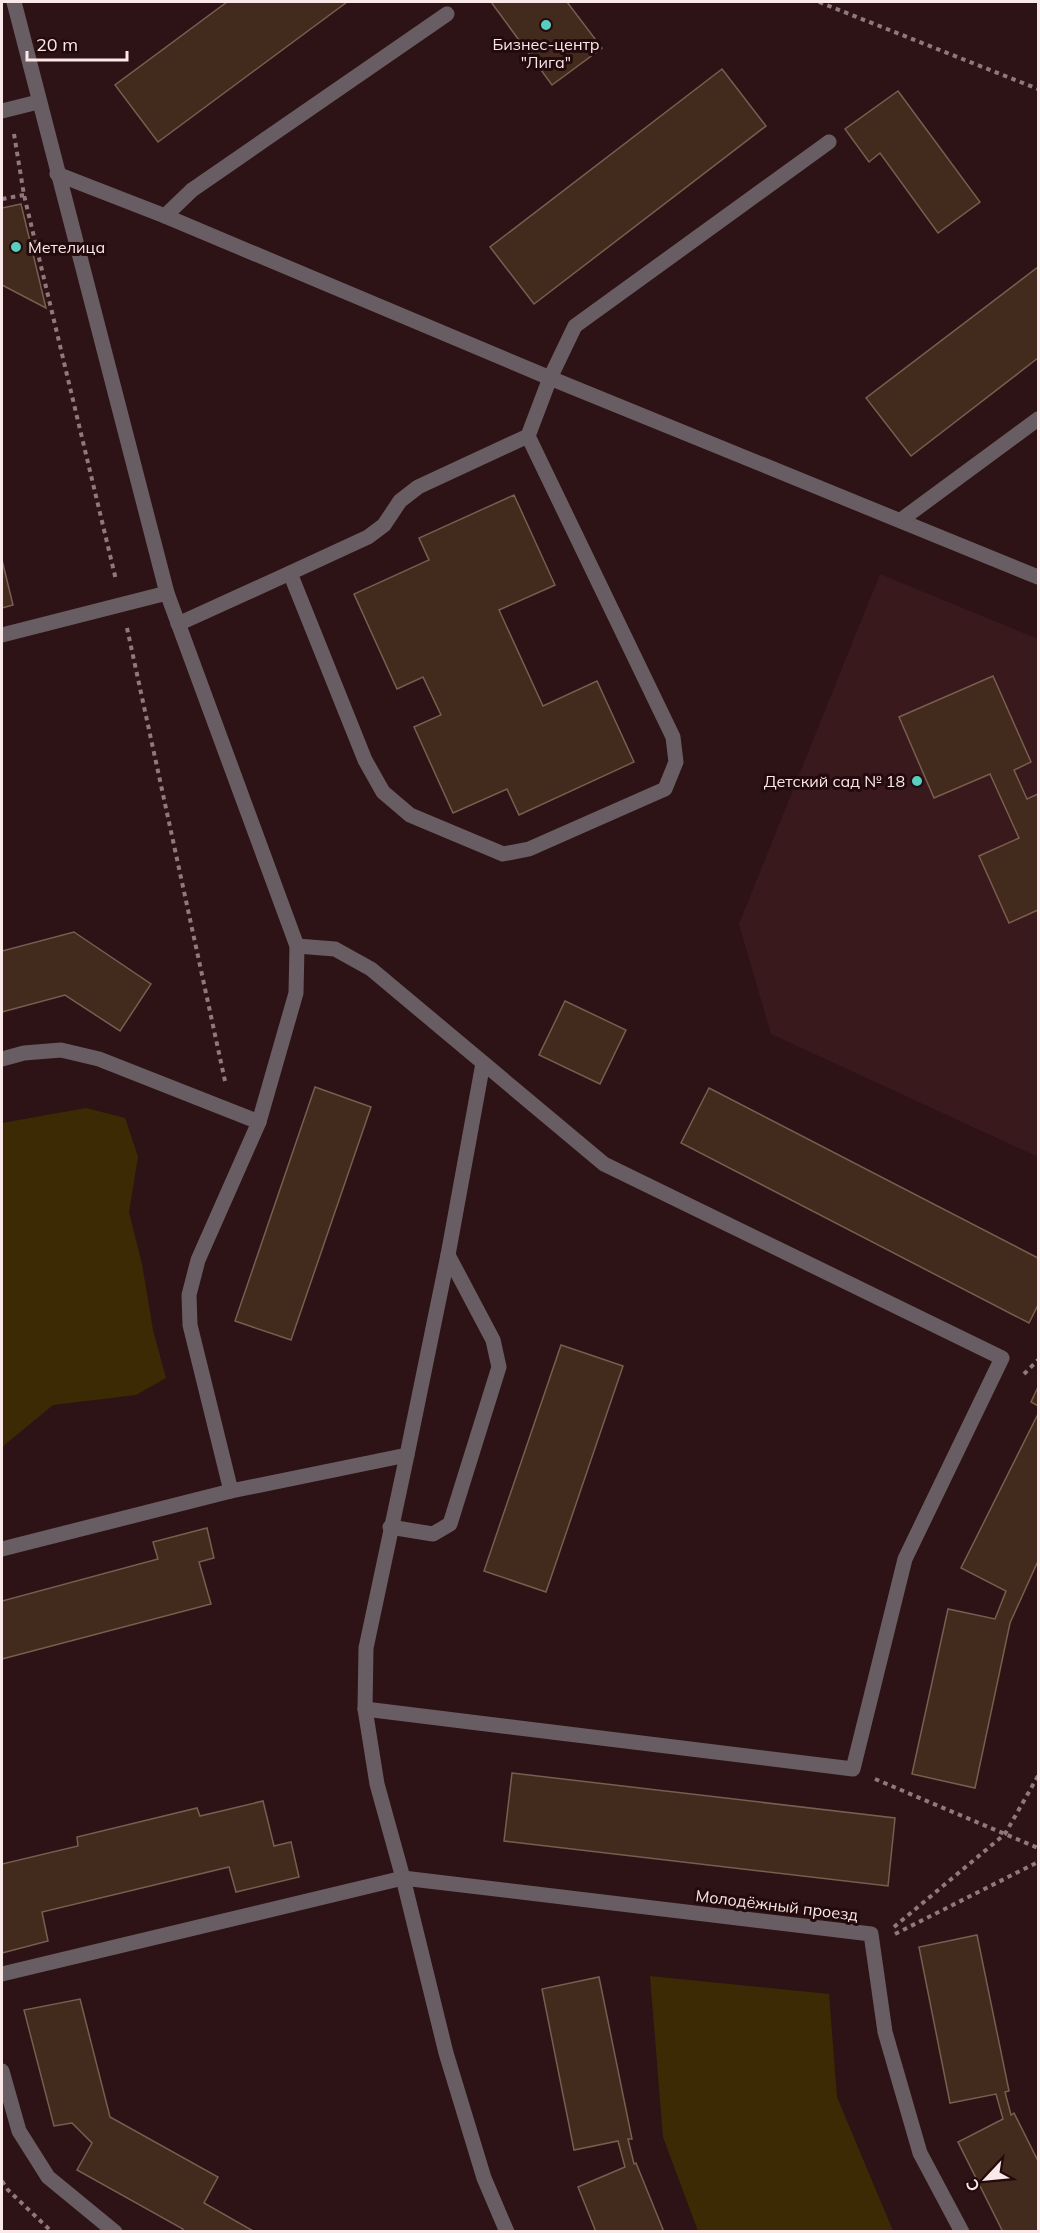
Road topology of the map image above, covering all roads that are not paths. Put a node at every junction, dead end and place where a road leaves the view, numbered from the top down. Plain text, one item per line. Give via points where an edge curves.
1 (14, 2) edge
2 (447, 14) dead end
3 (38, 102) junction
4 (5, 110) edge
5 (829, 142) dead end
6 (57, 174) junction
7 (165, 216) junction
8 (550, 378) junction
9 (1038, 419) edge
10 (528, 436) junction
11 (901, 520) junction
12 (290, 573) junction
13 (1038, 577) edge
14 (167, 593) junction
15 (178, 624) junction
16 (2, 635) edge
17 (297, 946) junction
18 (2, 1059) edge
19 (483, 1063) junction
20 (259, 1122) junction
21 (448, 1255) junction
22 (407, 1455) junction
23 (231, 1491) junction
24 (390, 1527) junction
25 (2, 1549) edge
26 (365, 1709) junction
27 (403, 1878) junction
28 (2, 1974) edge
29 (2, 2071) edge
30 (115, 2232) edge
31 (507, 2232) edge
32 (963, 2232) edge

1 - 3 street
2 - 7 street via 192,190
3 - 4 street
3 - 6 street
5 - 8 street via 574,326
6 - 7 street
6 - 14 street
7 - 8 street
8 - 10 street
8 - 11 street
9 - 11 street
10 - 12 street via 418,487 368,537
10 - 12 street via 673,737 676,762 665,789 529,849 503,854 410,815 383,792 365,760
11 - 13 street
12 - 15 street
14 - 15 street
14 - 16 street
15 - 17 street
17 - 19 street via 335,949 371,969
17 - 20 street via 296,993
18 - 20 street via 61,1050 99,1059
19 - 21 street
19 - 26 street via 604,1164 1002,1358 905,1559 853,1769
20 - 23 street via 198,1260 189,1295 190,1325
21 - 22 street
21 - 24 street via 494,1340 499,1368 450,1524 433,1534
22 - 23 street
22 - 24 street
23 - 25 street
24 - 26 street via 366,1648
26 - 27 street via 377,1784
27 - 28 street
27 - 31 street via 446,2053 484,2178
27 - 32 street, Молодёжный проезд via 871,1934 885,2032 920,2153
29 - 30 street via 19,2131 48,2177

